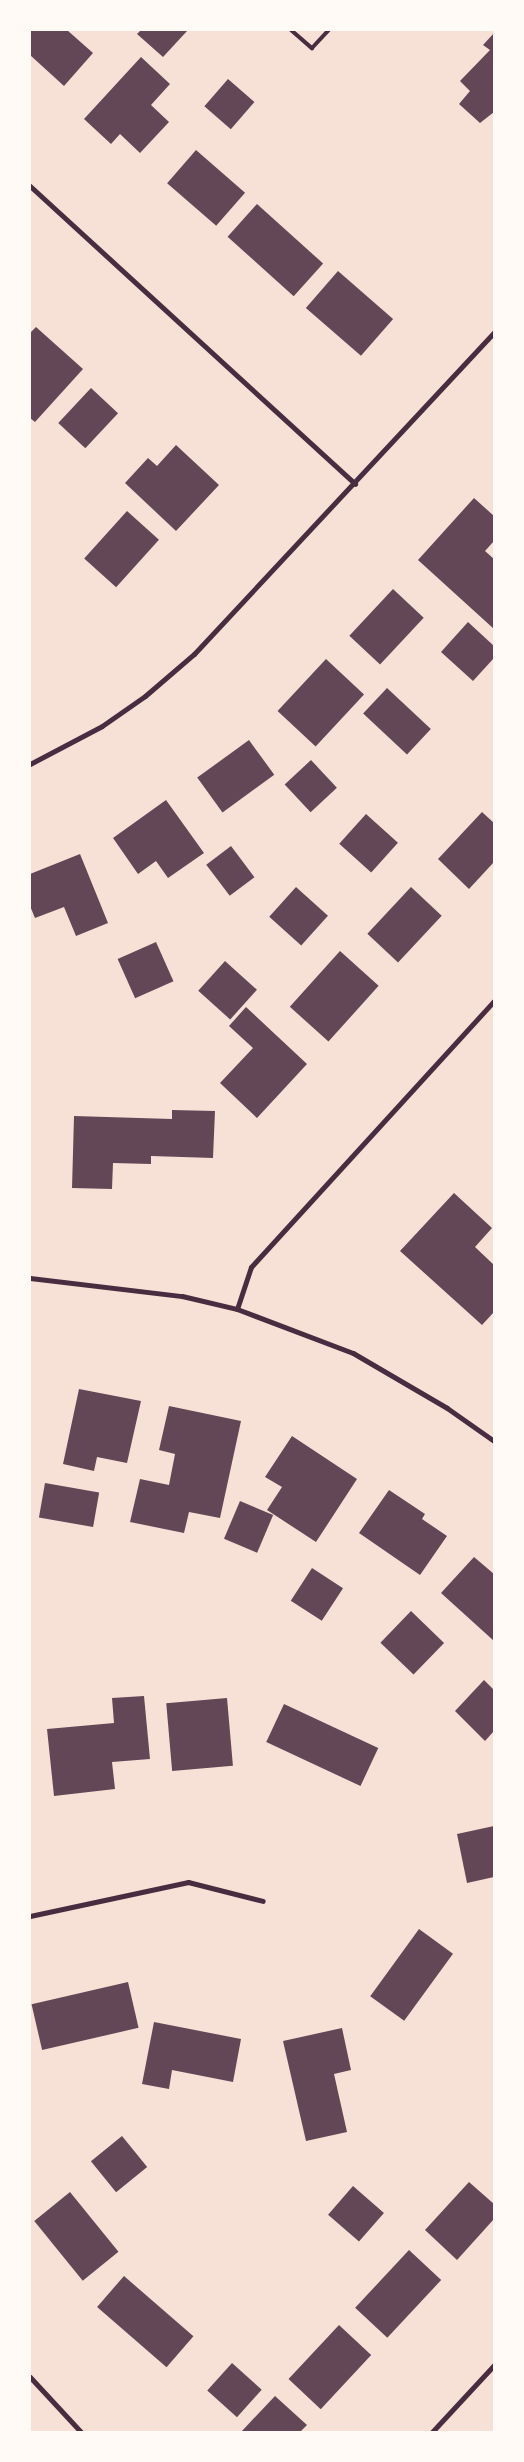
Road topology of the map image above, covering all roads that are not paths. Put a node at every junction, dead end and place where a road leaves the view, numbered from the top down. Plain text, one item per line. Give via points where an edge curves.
1 (291, 30) edge
2 (329, 30) edge
3 (30, 186) edge
4 (494, 332) edge
5 (355, 484) junction
6 (30, 764) edge
7 (494, 1001) edge
8 (30, 1278) edge
9 (237, 1309) junction
10 (494, 1441) edge
11 (263, 1901) dead end
12 (30, 1916) edge
13 (494, 2365) edge
14 (30, 2377) edge
15 (81, 2432) edge
16 (432, 2432) edge

1 - 2 lane via 312,48
3 - 5 street
4 - 5 street
5 - 6 street via 194,654 102,726
7 - 9 street via 251,1267
8 - 9 street via 182,1296
9 - 10 street via 353,1353 447,1408
11 - 12 street via 188,1882
13 - 16 street
14 - 15 street

